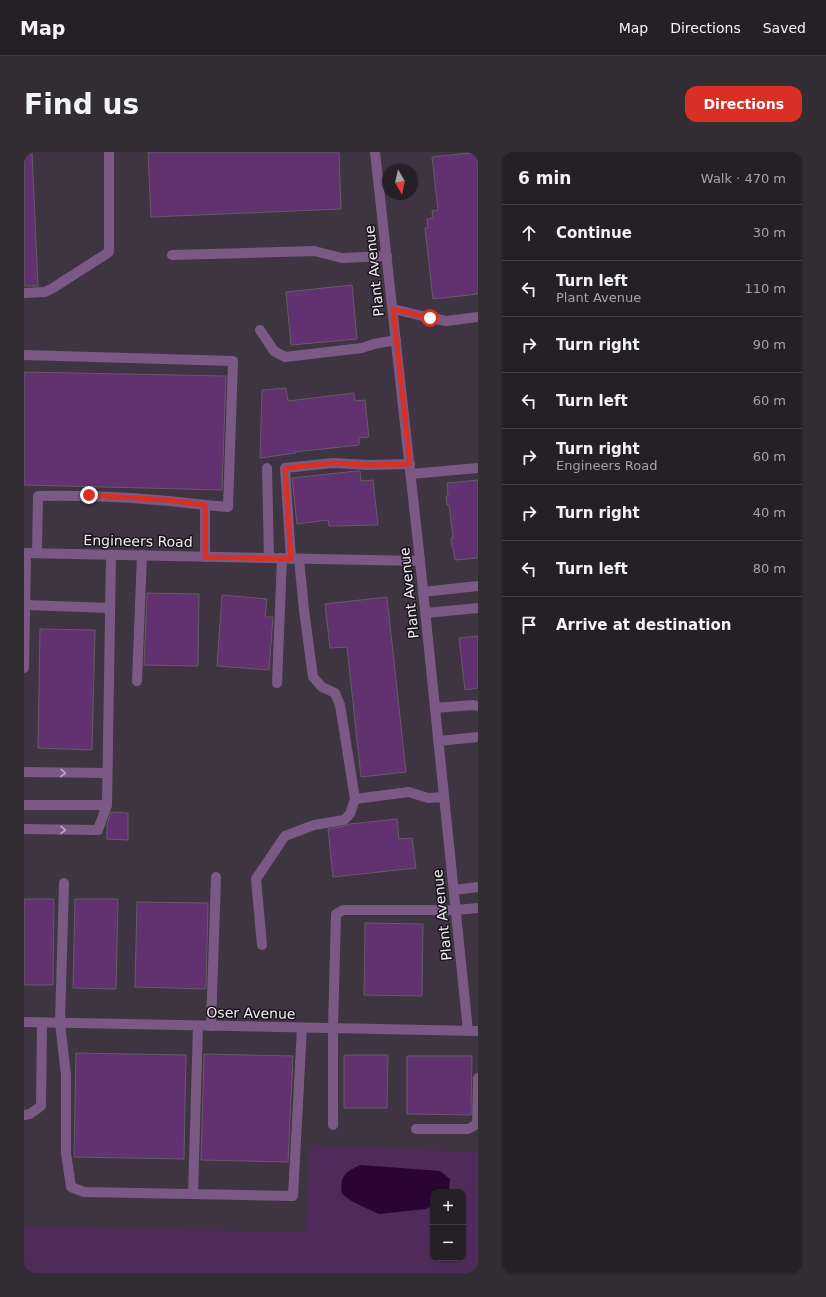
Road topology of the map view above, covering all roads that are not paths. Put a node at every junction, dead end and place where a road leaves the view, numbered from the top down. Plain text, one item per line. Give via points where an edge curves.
1 (110, 152) edge
2 (375, 152) edge
3 (172, 255) dead end
4 (387, 256) junction
5 (24, 293) edge
6 (393, 309) junction
7 (478, 316) edge
8 (260, 330) dead end
9 (396, 340) junction
10 (24, 355) edge
11 (267, 468) dead end
12 (478, 468) edge
13 (410, 469) junction
14 (205, 505) junction
15 (25, 553) edge
16 (37, 553) junction
17 (111, 555) junction
18 (142, 555) junction
19 (205, 557) junction
20 (269, 558) junction
21 (291, 559) junction
22 (420, 561) junction
23 (478, 586) edge
24 (424, 592) junction
25 (25, 605) junction
26 (110, 608) junction
27 (478, 608) edge
28 (426, 614) junction
29 (24, 668) edge
30 (137, 681) dead end
31 (277, 683) dead end
32 (478, 706) edge
33 (435, 708) junction
34 (478, 737) edge
35 (438, 741) junction
36 (24, 772) edge
37 (107, 773) junction
38 (444, 796) junction
39 (355, 798) junction
40 (24, 805) edge
41 (107, 805) junction
42 (24, 829) edge
43 (216, 877) dead end
44 (64, 883) dead end
45 (478, 888) edge
46 (454, 890) junction
47 (478, 908) edge
48 (456, 910) junction
49 (262, 945) dead end
50 (24, 1022) edge
51 (42, 1023) junction
52 (60, 1023) junction
53 (198, 1026) junction
54 (211, 1026) junction
55 (302, 1028) junction
56 (333, 1028) junction
57 (473, 1031) edge
58 (478, 1078) edge
59 (24, 1115) edge
60 (333, 1125) dead end
61 (416, 1129) dead end
62 (194, 1194) junction

1 - 5 street via 109,252 45,292
2 - 4 street, Plant Avenue
3 - 4 street via 314,251 342,258
4 - 6 street, Plant Avenue
6 - 7 street via 446,321
6 - 9 street, Plant Avenue
8 - 9 street via 274,351 285,357 362,348
9 - 13 street, Plant Avenue
10 - 14 street via 233,361 228,507
11 - 20 street
12 - 13 street
13 - 21 street via 333,463 285,468
13 - 22 street, Plant Avenue
14 - 16 street via 89,495 38,496
14 - 19 street
15 - 16 street, Engineers Road
15 - 25 street
16 - 17 street, Engineers Road
17 - 18 street, Engineers Road
17 - 26 street
18 - 19 street, Engineers Road
18 - 30 street
19 - 20 street, Engineers Road
20 - 21 street, Engineers Road
21 - 22 street, Engineers Road
21 - 31 street
21 - 39 street via 304,610 313,677 322,687 335,693 340,705
22 - 24 street, Plant Avenue
23 - 24 street
24 - 28 street, Plant Avenue
25 - 26 street
25 - 29 street
26 - 37 street
27 - 28 street
28 - 33 street, Plant Avenue
32 - 33 street
33 - 35 street, Plant Avenue
34 - 35 street
35 - 38 street, Plant Avenue
36 -> 37 street
37 - 41 street
38 - 39 street via 428,798 409,792
38 - 46 street, Plant Avenue
39 - 49 street via 350,814 344,820 314,825 285,836 256,879
40 - 41 street
42 -> 41 street via 98,830
43 - 54 street
44 - 52 street
45 - 46 street
46 - 48 street, Plant Avenue
47 - 48 street
48 - 56 street via 343,910 336,914
48 - 57 street, Plant Avenue
50 - 51 street, Oser Avenue
51 - 52 street, Oser Avenue
51 - 59 street via 41,1106
52 - 53 street, Oser Avenue
52 - 62 street via 66,1076 66,1153 71,1187 84,1192
53 - 54 street, Oser Avenue
53 - 62 street
54 - 55 street, Oser Avenue
55 - 56 street, Oser Avenue
55 - 62 street via 293,1196
56 - 57 street, Oser Avenue
56 - 60 street
58 - 61 street via 477,1124 468,1129

